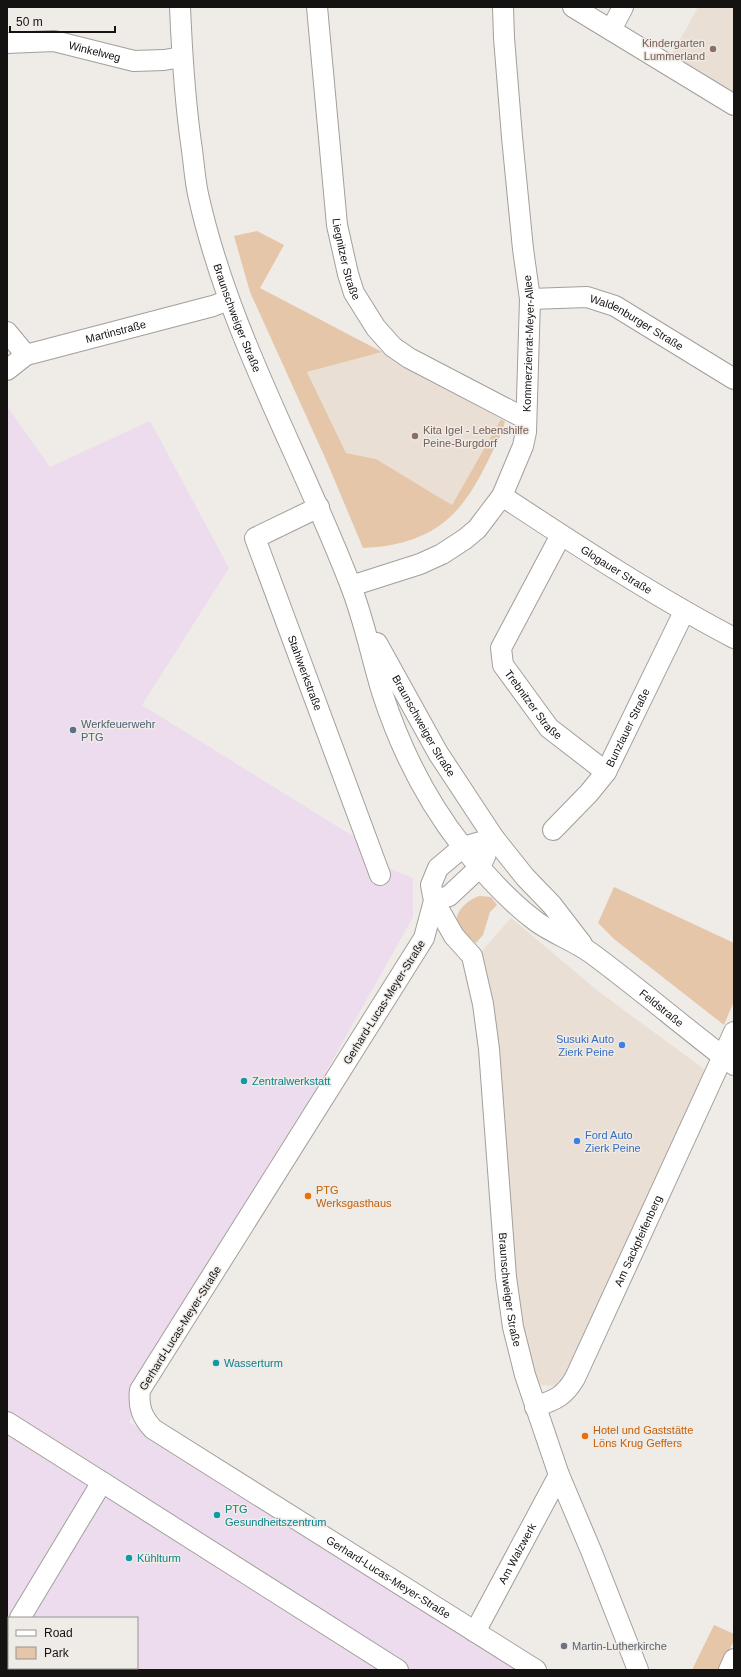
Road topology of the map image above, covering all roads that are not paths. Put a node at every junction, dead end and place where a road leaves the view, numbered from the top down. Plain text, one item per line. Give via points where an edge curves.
1 (180, 7) edge
2 (317, 7) edge
3 (503, 7) edge
4 (573, 7) edge
5 (623, 7) edge
6 (611, 30) junction
7 (7, 43) edge
8 (182, 57) junction
9 (734, 105) edge
10 (530, 299) junction
11 (229, 300) junction
12 (7, 332) edge
13 (26, 355) junction
14 (7, 370) edge
15 (734, 379) edge
16 (526, 419) junction
17 (502, 496) junction
18 (319, 507) junction
19 (561, 535) junction
20 (351, 586) junction
21 (360, 610) junction
22 (684, 612) junction
23 (734, 638) edge
24 (606, 772) junction
25 (553, 830) dead end
26 (494, 838) junction
27 (463, 847) junction
28 (480, 867) junction
29 (380, 875) dead end
30 (434, 901) junction
31 (588, 952) junction
32 (734, 1032) edge
33 (729, 1061) edge
34 (535, 1408) junction
35 (7, 1422) edge
36 (559, 1475) junction
37 (102, 1482) junction
38 (21, 1617) edge
39 (475, 1632) junction
40 (734, 1659) edge
41 (398, 1670) edge
42 (536, 1670) edge
43 (638, 1670) edge
44 (729, 1670) edge

1 - 8 street, Braunschweiger Straße
2 - 16 street, Liegnitzer Straße via 337,225 354,293 376,328 409,358
3 - 10 street, Kommerzienrat-Meyer-Allee via 512,137
4 - 6 street
5 - 6 street
6 - 9 street
7 - 8 street, Winkelweg via 54,41 134,61
8 - 11 street, Braunschweiger Straße via 197,192
10 - 15 street, Waldenburger Straße via 587,297 615,306
10 - 16 street, Kommerzienrat-Meyer-Allee
11 - 13 street, Martinstraße
11 - 18 street, Braunschweiger Straße via 262,381
12 - 13 street
13 - 14 street, Martinstraße
16 - 17 street, Kommerzienrat-Meyer-Allee via 523,446
17 - 19 street, Glogauer Straße
17 - 20 street, Kommerzienrat-Meyer-Allee via 477,529 453,548 420,564
18 - 20 street, Braunschweiger Straße
18 - 29 street, Stahlwerkstraße via 254,538
19 - 22 street, Glogauer Straße
19 - 24 street, Trebnitzer Straße via 501,648 503,665 549,728
20 - 21 street, Braunschweiger Straße
21 - 26 street, Braunschweiger Straße via 438,753
21 - 27 street, Braunschweiger Straße via 382,692 398,736 416,775 441,817
22 - 23 street, Glogauer Straße
22 - 24 street, Bunzlauer Straße
24 - 25 street, Bunzlauer Straße via 589,794
26 - 27 street
26 - 28 street
26 - 31 street, Feldstraße via 525,877 552,905
27 - 28 street, Braunschweiger Straße
27 - 30 street via 438,868 431,885
28 - 30 street via 449,896
28 - 31 street, Feldstraße via 537,922
30 - 34 street, Braunschweiger Straße via 454,936 472,956 477,973 488,1049 503,1245 513,1327
30 - 39 street, Gerhard-Lucas-Meyer-Straße via 424,938 140,1390 138,1402 140,1412 153,1429
31 - 33 street, Feldstraße
32 - 33 street, Am Sackpfeifenberg
33 - 34 street, Am Sackpfeifenberg via 574,1378 563,1395
34 - 36 street, Braunschweiger Straße
35 - 37 street
36 - 39 street, Am Walzwerk
36 - 43 street, Braunschweiger Straße
37 - 38 street
37 - 41 street
39 - 42 street, Gerhard-Lucas-Meyer-Straße
40 - 44 street

